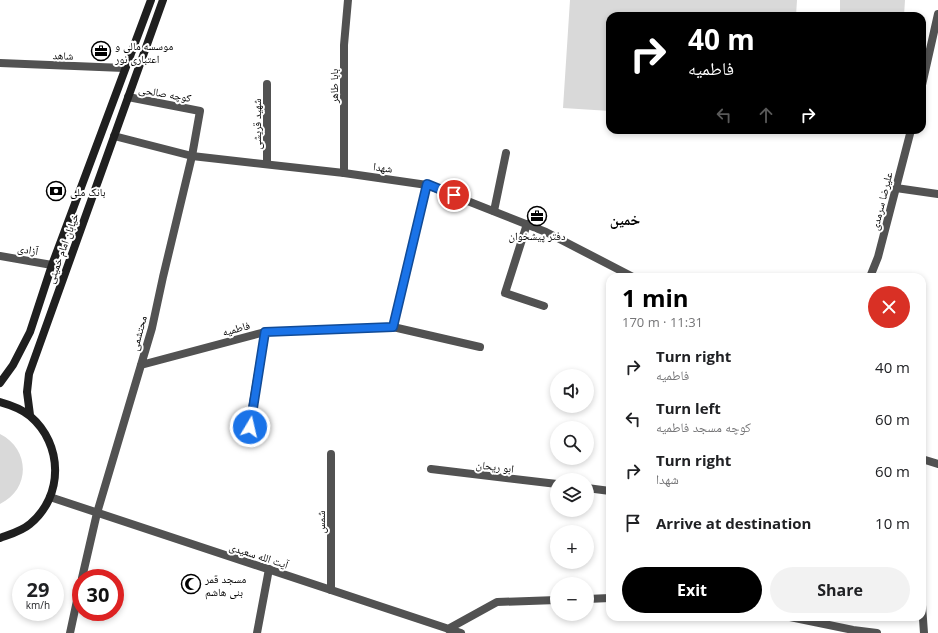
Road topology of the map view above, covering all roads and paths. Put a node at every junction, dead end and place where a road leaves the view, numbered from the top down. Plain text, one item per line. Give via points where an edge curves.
1 (151, 0) edge
2 (163, 0) edge
3 (348, 0) edge
4 (938, 14) edge
5 (0, 63) edge
6 (926, 67) edge
7 (124, 68) junction
8 (267, 84) dead end
9 (128, 98) junction
10 (910, 134) edge
11 (114, 136) junction
12 (506, 153) dead end
13 (192, 156) junction
14 (267, 164) junction
15 (344, 173) junction
16 (427, 184) junction
17 (896, 188) junction
18 (938, 194) edge
19 (494, 211) junction
20 (527, 224) junction
21 (0, 256) edge
22 (52, 265) junction
23 (625, 273) edge
24 (872, 273) edge
25 (544, 306) dead end
26 (393, 327) junction
27 (265, 332) junction
28 (480, 347) dead end
29 (141, 364) junction
30 (0, 383) edge
31 (0, 402) edge
32 (30, 416) junction
33 (250, 427) dead end
34 (331, 454) dead end
35 (926, 460) edge
36 (938, 464) edge
37 (431, 469) dead end
38 (550, 483) edge
39 (594, 489) edge
40 (606, 490) edge
41 (50, 497) junction
42 (97, 513) junction
43 (0, 538) edge
44 (84, 569) edge
45 (269, 569) junction
46 (331, 590) junction
47 (606, 598) edge
48 (594, 599) edge
49 (550, 600) edge
50 (73, 621) edge
51 (809, 621) edge
52 (923, 621) edge
53 (448, 629) junction
54 (70, 633) edge
55 (257, 633) edge
56 (461, 633) edge
57 (877, 633) edge
58 (924, 633) edge

1 - 7 main road, خیابان امام خمینی
2 - 9 main road, خیابان امام خمینی
3 - 15 street, بابا طاهر via 344,45
4 - 6 street
5 - 7 street, شاهد
7 - 22 main road, خیابان امام خمینی
8 - 14 street, شهید قریشی
9 - 11 main road, خیابان امام خمینی
9 - 13 street, کوچه صالحی via 200,111
10 - 17 street, علیرضا سرمدی
11 - 13 street, شهدا
11 - 32 main road, خیابان امام خمینی via 29,374 27,392
12 - 19 street
13 - 14 street, شهدا
13 - 29 street, محتشمی via 152,328
14 - 15 street, شهدا
15 - 16 street, شهدا
16 - 19 street, شهدا
16 - 26 street
17 - 18 street
17 - 24 street, علیرضا سرمدی
19 - 20 street, شهدا
20 - 23 street, شهدا
20 - 25 street via 505,293
21 - 22 street, آزادی
22 - 30 main road, خیابان امام خمینی via 30,332 13,365
26 - 27 street, فاطمیه
26 - 28 street, فاطمیه
27 - 29 street, فاطمیه
27 - 33 street
29 - 42 street, محتشمی
31 - 32 main road via 14,406
32 - 41 main road via 51,444 56,462 55,480
34 - 46 street, شمس
35 - 36 street
37 - 38 street, ابو ریحان
39 - 40 street
41 - 42 street, آیت الله سعیدی
41 - 43 main road via 42,512 30,524
42 - 44 street, محتشمی
42 - 45 street, آیت الله سعیدی
45 - 46 street, آیت الله سعیدی
45 - 55 street
46 - 53 street, آیت الله سعیدی
47 - 48 street
49 - 53 street via 497,602
50 - 54 street
51 - 57 street
52 - 58 street
53 - 56 street, آیت الله سعیدی

